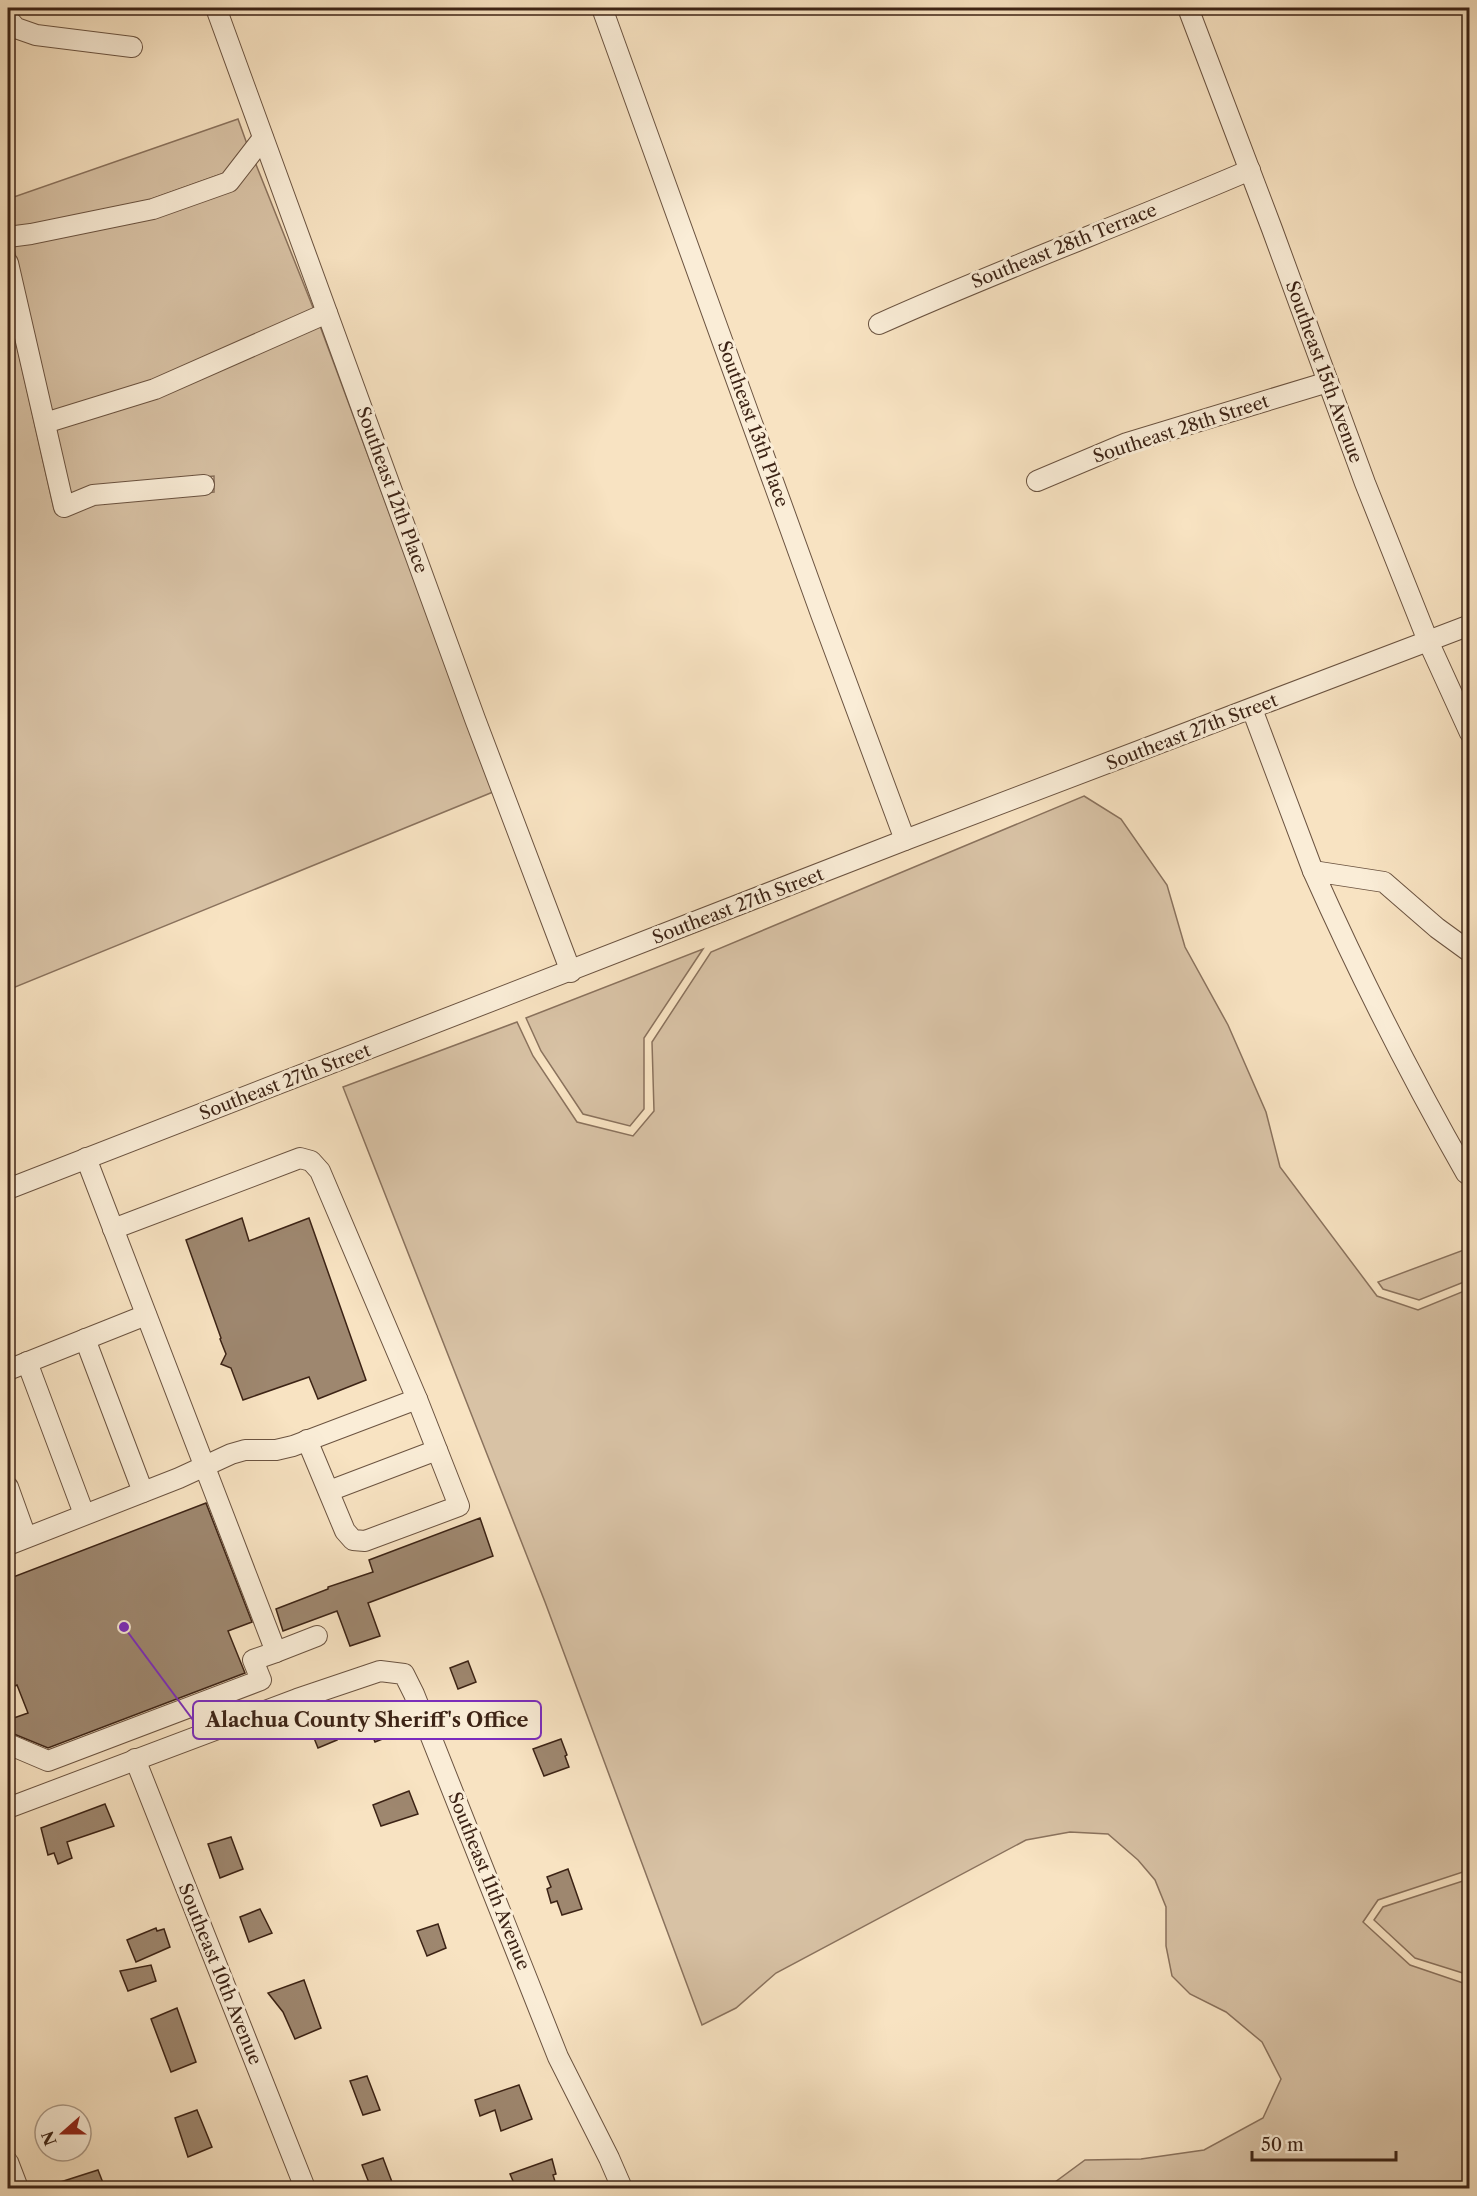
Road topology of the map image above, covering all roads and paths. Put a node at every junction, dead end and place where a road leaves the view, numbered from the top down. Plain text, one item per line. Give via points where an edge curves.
1 (216, 8) edge
2 (602, 8) edge
3 (1188, 8) edge
4 (8, 19) edge
5 (132, 47) dead end
6 (263, 138) junction
7 (1250, 170) junction
8 (8, 237) edge
9 (8, 263) edge
10 (327, 313) junction
11 (879, 324) dead end
12 (1328, 382) junction
13 (45, 423) junction
14 (1037, 481) dead end
15 (204, 485) dead end
16 (1470, 625) edge
17 (1428, 641) junction
18 (1252, 709) junction
19 (1470, 732) edge
20 (905, 840) junction
21 (1313, 871) junction
22 (1470, 952) edge
23 (571, 972) junction
24 (86, 1158) junction
25 (1470, 1176) edge
26 (8, 1189) edge
27 (113, 1229) junction
28 (146, 1315) junction
29 (85, 1339) junction
30 (27, 1362) junction
31 (8, 1370) edge
32 (417, 1399) junction
33 (308, 1440) junction
34 (437, 1450) junction
35 (205, 1465) junction
36 (8, 1487) edge
37 (329, 1491) junction
38 (143, 1492) junction
39 (84, 1514) junction
40 (17, 1541) edge
41 (317, 1636) dead end
42 (276, 1652) junction
43 (8, 1744) edge
44 (135, 1760) junction
45 (8, 1808) edge
46 (8, 2162) edge
47 (18, 2188) edge
48 (305, 2188) edge
49 (622, 2188) edge

1 - 6 street, Southeast 12th Place
2 - 20 street, Southeast 13th Place
3 - 7 street, Southeast 15th Avenue
4 - 5 street via 16,28 36,35
6 - 8 street via 229,182 153,209
6 - 10 street, Southeast 12th Place
7 - 11 street, Southeast 28th Terrace
7 - 12 street, Southeast 15th Avenue
9 - 13 street
10 - 13 street via 155,389
10 - 23 street, Southeast 12th Place
12 - 14 street, Southeast 28th Street via 1127,443
12 - 17 street, Southeast 15th Avenue
13 - 15 street via 64,507 93,495
16 - 17 street, Southeast 27th Street
17 - 18 street, Southeast 27th Street
17 - 19 street, Southeast 15th Avenue
18 - 20 street, Southeast 27th Street
18 - 21 street
20 - 23 street, Southeast 27th Street
21 - 22 street via 1384,882
21 - 25 street via 1348,950 1431,1112
23 - 24 street, Southeast 27th Street
24 - 26 street, Southeast 27th Street
24 - 27 street
27 - 28 street
27 - 32 street via 300,1158 311,1161 320,1171
28 - 29 street
28 - 35 street
29 - 30 street
29 - 38 street
30 - 31 street
30 - 39 street
32 - 33 street
32 - 34 street
33 - 35 street via 276,1450 245,1450
33 - 37 street
34 - 37 street
34 - 37 street via 459,1506 364,1541 353,1540 345,1531
35 - 38 street
35 - 42 street
36 - 40 street
38 - 39 street
39 - 40 street
41 - 42 street
42 - 43 street via 253,1660 261,1680 48,1761
44 - 45 street
44 - 48 street, Southeast 10th Avenue
44 - 49 street, Southeast 11th Avenue via 380,1671 404,1674 558,2057
46 - 47 street

